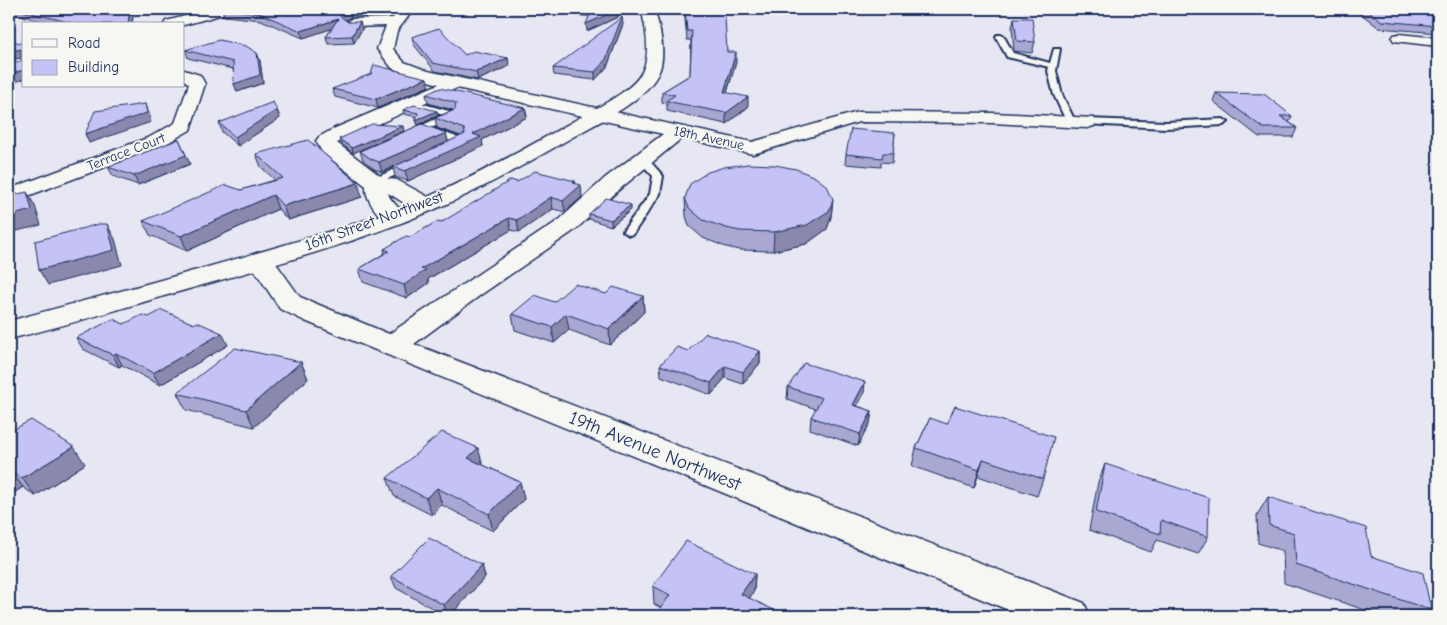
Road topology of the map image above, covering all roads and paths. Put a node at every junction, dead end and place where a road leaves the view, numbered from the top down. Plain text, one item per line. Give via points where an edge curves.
1 (226, 9) edge
2 (407, 9) edge
3 (648, 9) edge
4 (178, 22) edge
5 (397, 22) junction
6 (351, 23) edge
7 (1000, 37) dead end
8 (1399, 38) dead end
9 (1438, 42) edge
10 (1057, 51) dead end
11 (1053, 66) junction
12 (185, 75) edge
13 (454, 83) junction
14 (409, 103) junction
15 (597, 115) junction
16 (1078, 122) junction
17 (1223, 122) dead end
18 (424, 128) junction
19 (678, 132) junction
20 (398, 139) edge
21 (444, 150) edge
22 (642, 160) junction
23 (418, 162) edge
24 (376, 182) junction
25 (9, 196) edge
26 (426, 205) junction
27 (395, 218) junction
28 (629, 231) dead end
29 (261, 260) junction
30 (9, 330) edge
31 (392, 346) junction
32 (1069, 616) edge

1 - 4 street
2 - 5 street
3 - 15 street, 16th Street Northwest via 654,64 650,74 642,84
5 - 6 street
5 - 13 street, 18th Avenue via 390,30 386,49 398,65
7 - 11 lane via 1010,54
8 - 9 street
10 - 11 lane
11 - 16 lane via 1058,95
12 - 25 street, Terrace Court via 194,78 197,84 183,126 174,133
13 - 14 street
13 - 15 street, 18th Avenue
14 - 18 lane via 453,115
14 - 24 street via 326,141 329,148 350,160
15 - 19 street, 18th Avenue
15 - 26 street, 16th Street Northwest via 480,181
16 - 17 lane via 1166,125
16 - 19 street, 18th Avenue via 858,118 753,148
18 - 20 lane
18 - 21 lane via 462,142
19 - 22 street
22 - 28 lane via 658,176 655,194
22 - 31 street via 545,241 472,288
23 - 24 lane
24 - 26 street via 389,185
24 - 27 street via 379,200
26 - 27 street, 16th Street Northwest
27 - 29 street, 16th Street Northwest
29 - 30 street, 16th Street Northwest
29 - 31 street, 19th Avenue Northwest via 290,303
31 - 32 street, 19th Avenue Northwest

